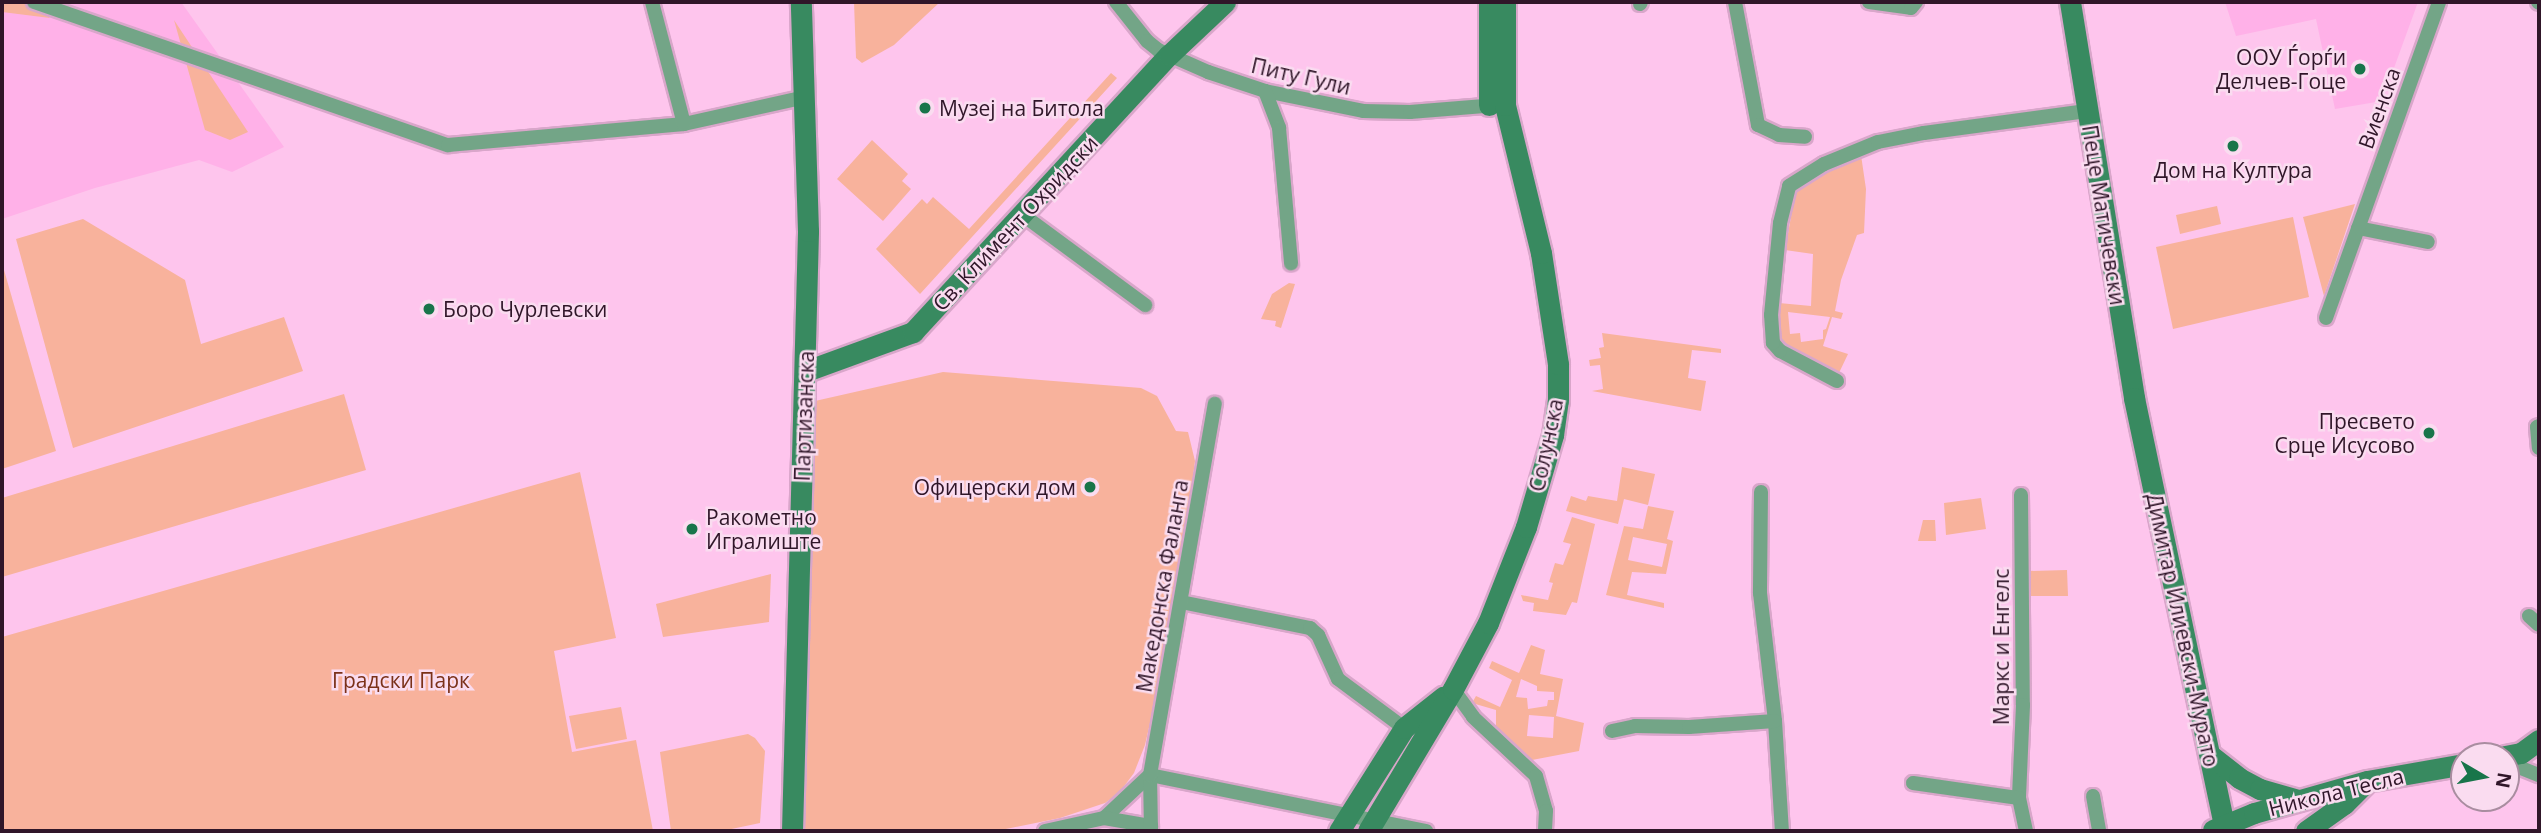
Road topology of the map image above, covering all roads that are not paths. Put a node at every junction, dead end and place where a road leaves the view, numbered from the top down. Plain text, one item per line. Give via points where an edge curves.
1 (34, 2) edge
2 (652, 2) edge
3 (801, 2) edge
4 (1116, 2) edge
5 (1225, 2) edge
6 (1489, 2) edge
7 (1505, 2) edge
8 (1735, 2) edge
9 (1869, 2) edge
10 (1916, 2) edge
11 (2439, 2) edge
12 (2068, 3) edge
13 (1169, 55) junction
14 (1265, 91) junction
15 (806, 97) junction
16 (1497, 105) junction
17 (2087, 111) junction
18 (684, 124) junction
19 (1805, 137) dead end
20 (1023, 215) junction
21 (2358, 228) junction
22 (2428, 242) dead end
23 (1291, 263) dead end
24 (1145, 305) dead end
25 (2326, 318) dead end
26 (806, 371) junction
27 (1837, 382) dead end
28 (1215, 404) dead end
29 (2539, 426) edge
30 (2141, 429) joint
31 (2539, 448) edge
32 (1761, 492) dead end
33 (2021, 495) dead end
34 (1181, 602) junction
35 (1453, 689) junction
36 (1774, 721) junction
37 (1404, 727) junction
38 (1612, 732) dead end
39 (2539, 740) edge
40 (2520, 752) edge
41 (2210, 755) junction
42 (793, 759) junction
43 (2450, 766) edge
44 (2520, 768) edge
45 (1150, 775) junction
46 (2539, 775) edge
47 (2368, 781) junction
48 (1913, 783) dead end
49 (2094, 796) dead end
50 (2019, 798) junction
51 (2300, 801) junction
52 (1104, 818) junction
53 (1344, 823) edge
54 (1372, 826) edge
55 (1151, 829) edge
56 (2220, 829) edge
57 (778, 831) edge
58 (792, 831) edge
59 (1045, 831) edge
60 (1426, 831) edge
61 (1545, 831) edge
62 (1782, 831) edge
63 (2026, 831) edge
64 (2099, 831) edge
65 (2306, 831) edge

1 - 18 street via 448,145
2 - 18 street
3 - 15 street, Партизанска
4 - 13 street, Питу Гули via 1147,41
5 - 13 street, Св. Климент Охридски
6 - 16 street, Солунска
7 - 16 street
8 - 19 street via 1758,125 1779,135
9 - 10 street via 1911,8
11 - 21 street, Виенска
12 - 17 street, Пеце Матичевски
13 - 14 street, Питу Гули
13 - 20 street, Св. Климент Охридски
14 - 16 street, Питу Гули via 1363,111
14 - 23 street via 1279,128
15 - 18 street
15 - 26 street, Партизанска
16 - 35 street, Солунска via 1550,301 1558,400 1548,456 1526,527 1488,622
17 - 27 street via 1878,142 1791,183 1780,223 1773,343
17 - 30 street, Пеце Матичевски
20 - 24 street
20 - 26 street, Св. Климент Охридски via 913,332
21 - 22 street
21 - 25 street, Виенска
26 - 42 street, Партизанска
28 - 34 street, Македонска Фаланга
29 - 31 street
30 - 41 street, Димитар Илиевски-Мурато
32 - 36 street via 1759,593
33 - 50 street, Маркс и Енгелс
34 - 37 street via 1310,628 1318,635 1338,679
34 - 45 street, Македонска Фаланга
35 - 37 street, Солунска
35 - 54 street, Солунска
35 - 61 street via 1473,717 1536,776 1544,795
36 - 38 street via 1635,726
36 - 62 street
37 - 53 street, Солунска
39 - 40 street
41 - 51 street via 2260,789
41 - 56 street, Димитар Илиевски-Мурато
42 - 57 street
42 - 58 street, Партизанска
43 - 47 street, Никола Тесла
44 - 46 street
45 - 52 street
45 - 53 street
45 - 55 street, Македонска Фаланга
47 - 51 street, Никола Тесла
47 - 65 street
48 - 50 street
49 - 64 street
50 - 63 street, Маркс и Енгелс
51 - 56 street, Никола Тесла
52 - 55 street, Македонска Фаланга
52 - 59 street, Македонска Фаланга
53 - 54 street
54 - 60 street

